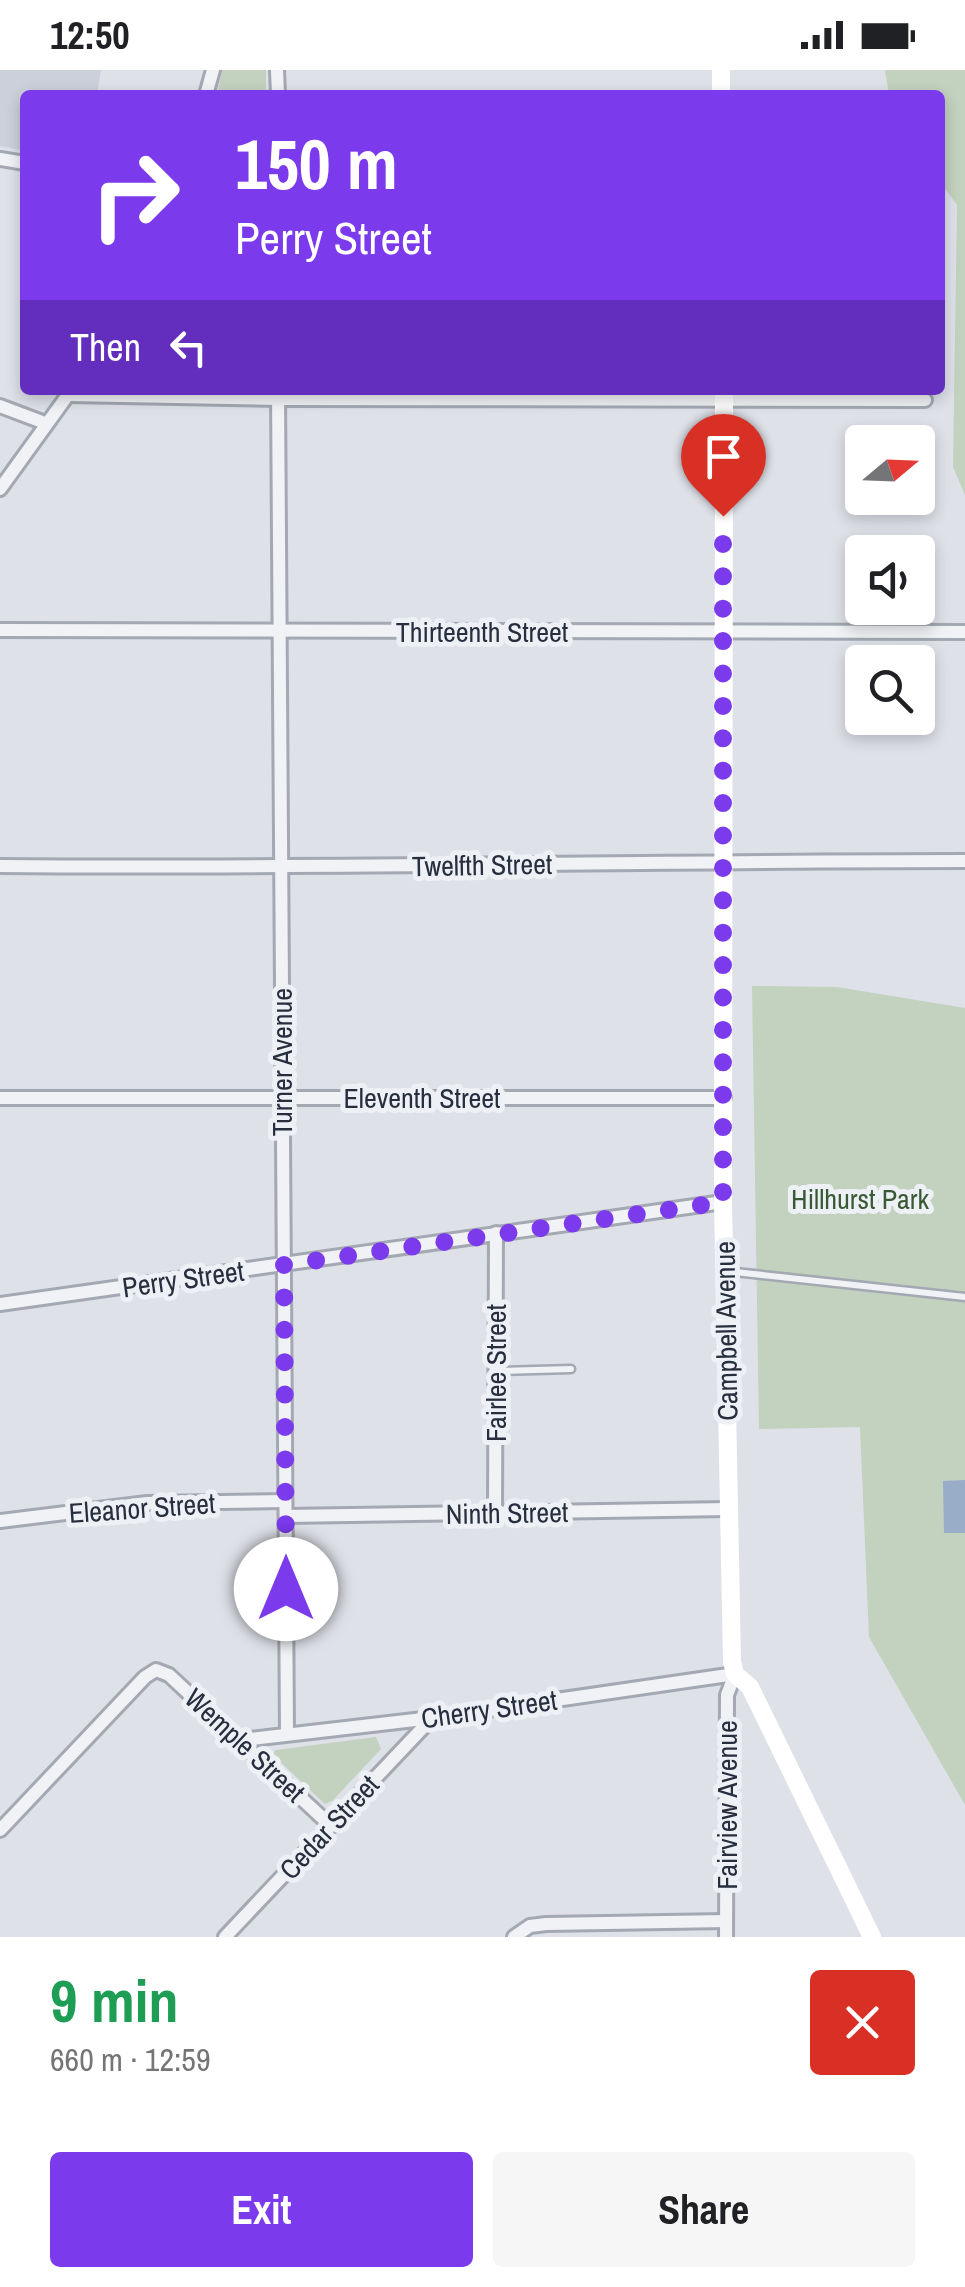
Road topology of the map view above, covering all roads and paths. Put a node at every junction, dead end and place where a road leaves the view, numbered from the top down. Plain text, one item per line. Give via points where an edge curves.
1 (68, 395) edge
2 (278, 395) edge
3 (724, 395) edge
4 (925, 400) dead end
5 (0, 406) edge
6 (45, 424) junction
7 (0, 489) edge
8 (0, 630) edge
9 (277, 631) junction
10 (722, 632) junction
11 (965, 632) edge
12 (722, 861) junction
13 (965, 861) edge
14 (0, 866) edge
15 (281, 868) junction
16 (282, 1097) junction
17 (0, 1098) edge
18 (724, 1098) junction
19 (723, 1202) junction
20 (496, 1233) junction
21 (284, 1265) junction
22 (724, 1271) junction
23 (965, 1297) edge
24 (0, 1304) edge
25 (571, 1369) dead end
26 (496, 1371) junction
27 (286, 1509) junction
28 (729, 1509) junction
29 (495, 1514) junction
30 (0, 1521) edge
31 (735, 1674) junction
32 (432, 1718) junction
33 (287, 1734) junction
34 (242, 1740) junction
35 (330, 1826) junction
36 (0, 1830) edge
37 (726, 1922) junction
38 (225, 1937) edge
39 (514, 1937) edge
40 (726, 1937) edge
41 (872, 1937) edge

1 - 6 street
2 - 3 street
2 - 9 street, Turner Avenue
3 - 4 street
3 - 10 street, Campbell Avenue
5 - 6 street
6 - 7 street
8 - 9 street, Thirteenth Street
9 - 10 street, Thirteenth Street
9 - 15 street, Turner Avenue
10 - 11 street, Thirteenth Street
10 - 12 street, Campbell Avenue
12 - 13 street, Twelfth Street
12 - 15 street, Twelfth Street
12 - 18 street, Campbell Avenue
14 - 15 street, Twelfth Street
15 - 16 street, Turner Avenue
16 - 17 street, Eleventh Street
16 - 18 street, Eleventh Street
16 - 21 street, Turner Avenue
18 - 19 street, Campbell Avenue
19 - 20 street, Perry Street
19 - 22 street, Campbell Avenue
20 - 21 street, Perry Street
20 - 26 street, Fairlee Street
21 - 24 street, Perry Street
21 - 27 street, Turner Avenue
22 - 23 lane
22 - 28 street, Campbell Avenue
25 - 26 lane
26 - 29 street, Fairlee Street
27 - 29 street, Ninth Street
27 - 30 street, Eleanor Street via 147,1503
27 - 33 street, Turner Avenue
28 - 29 street, Ninth Street
28 - 31 street, Campbell Avenue
31 - 32 street, Cherry Street
31 - 37 street, Fairview Avenue via 727,1695
31 - 41 street via 750,1688
32 - 33 street, Cherry Street
32 - 35 street, Cedar Street
33 - 34 street, Cherry Street
34 - 35 street, Wemple Street
34 - 36 street, Wemple Street via 156,1670
35 - 38 street, Cedar Street
37 - 39 street via 546,1924
37 - 40 street, Fairview Avenue

